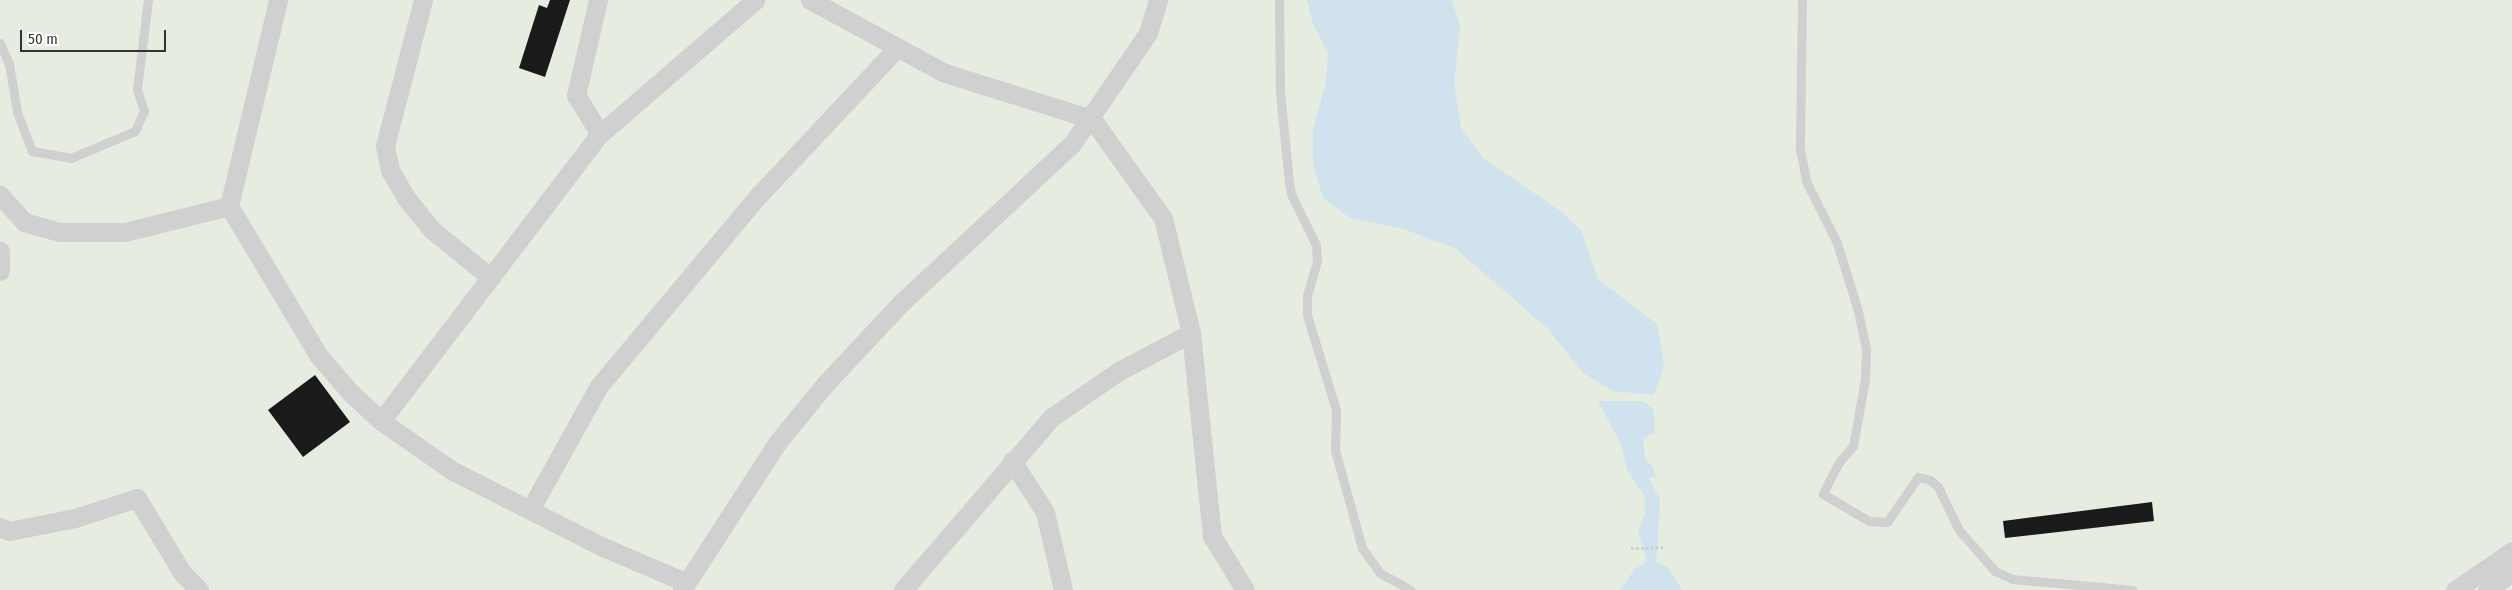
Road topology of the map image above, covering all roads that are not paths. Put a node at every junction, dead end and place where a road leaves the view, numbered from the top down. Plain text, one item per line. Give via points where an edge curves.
1 (148, 0) edge
2 (278, 0) edge
3 (423, 0) edge
4 (598, 0) edge
5 (755, 0) edge
6 (810, 0) edge
7 (1158, 0) edge
8 (1279, 0) edge
9 (1802, 0) edge
10 (0, 43) edge
11 (898, 47) junction
12 (1092, 119) junction
13 (600, 134) junction
14 (0, 195) edge
15 (229, 206) junction
16 (0, 250) edge
17 (0, 271) edge
18 (491, 278) junction
19 (1191, 333) junction
20 (381, 421) junction
21 (1012, 460) junction
22 (531, 508) junction
23 (0, 527) edge
24 (2512, 551) edge
25 (2512, 572) edge
26 (683, 586) edge
27 (2101, 588) edge
28 (199, 590) edge
29 (903, 590) edge
30 (1063, 590) edge
31 (1245, 590) edge
32 (1411, 590) edge
33 (2133, 590) edge
34 (2455, 590) edge
35 (2488, 590) edge

1 - 10 lane via 137,89 144,111 135,131 71,158 32,151 17,112 9,64
2 - 15 street
3 - 18 street via 386,146 390,170 406,199 431,229
4 - 13 street via 576,95
5 - 13 street
6 - 11 street
7 - 12 street via 1148,33
8 - 32 lane via 1280,92 1291,194 1316,245 1315,274 1307,296 1307,315 1336,410 1335,450 1362,548 1380,574
9 - 27 lane via 1800,149 1806,181 1838,243 1866,350 1853,446 1839,462 1823,494 1869,521 1887,522 1918,477 1930,480 1938,487 1959,530 1995,571 2012,579
11 - 12 street via 945,73
11 - 22 street via 758,196 599,386
12 - 19 street via 1163,218
12 - 26 street via 1072,144 902,302 826,383 777,443
13 - 18 street
14 - 15 street via 24,222 58,232 125,232
15 - 20 street via 318,355
16 - 17 street
18 - 20 street
19 - 21 street via 1119,372 1052,417
19 - 31 street via 1212,536
20 - 22 street via 453,471
21 - 29 street
21 - 30 street via 1045,512
22 - 26 street
23 - 28 street via 9,531 75,518 137,498 183,574
24 - 34 street
25 - 35 street
27 - 33 lane

